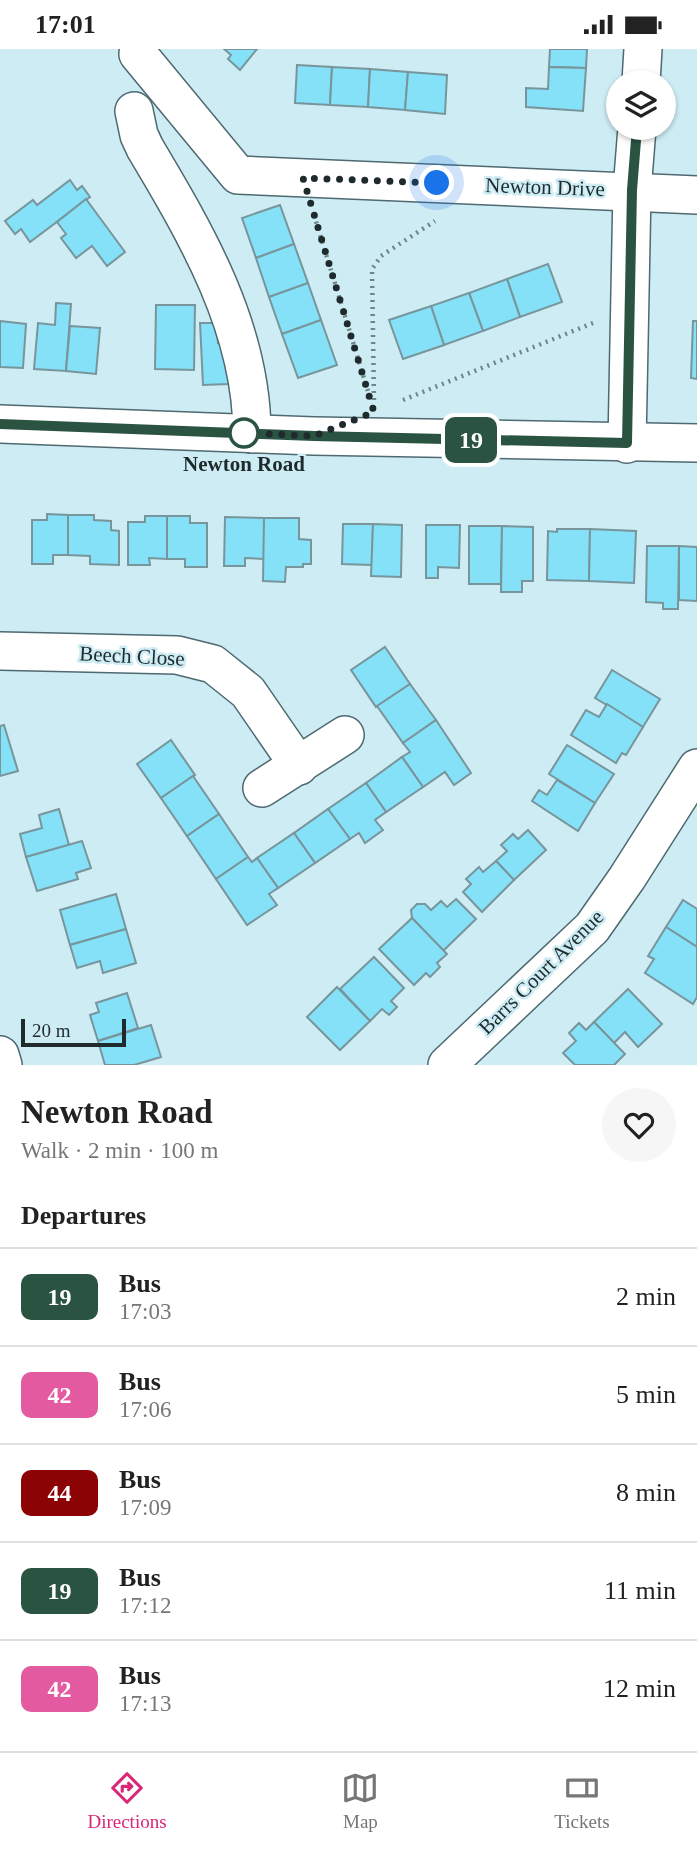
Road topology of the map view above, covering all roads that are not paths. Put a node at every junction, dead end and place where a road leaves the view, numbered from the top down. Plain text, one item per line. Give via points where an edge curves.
1 (643, 49) edge
2 (138, 54) dead end
3 (641, 70) edge
4 (134, 111) dead end
5 (636, 140) edge
6 (632, 190) junction
7 (697, 195) edge
8 (0, 424) edge
9 (252, 433) junction
10 (627, 443) junction
11 (697, 443) edge
12 (0, 651) edge
13 (345, 735) dead end
14 (299, 766) junction
15 (697, 768) edge
16 (262, 788) dead end
17 (0, 1055) edge
18 (3, 1065) edge
19 (447, 1065) edge

1 - 3 street
2 - 6 street, Newton Drive via 238,175
4 - 9 street via 145,148 200,242 219,287 238,341 252,406
5 - 6 street
6 - 7 street
6 - 10 street
8 - 9 street
9 - 10 street
10 - 11 street
12 - 14 street, Beech Close via 177,655 213,664 248,692
13 - 14 street
14 - 16 street
15 - 19 street, Barrs Court Avenue via 592,928
17 - 18 street

